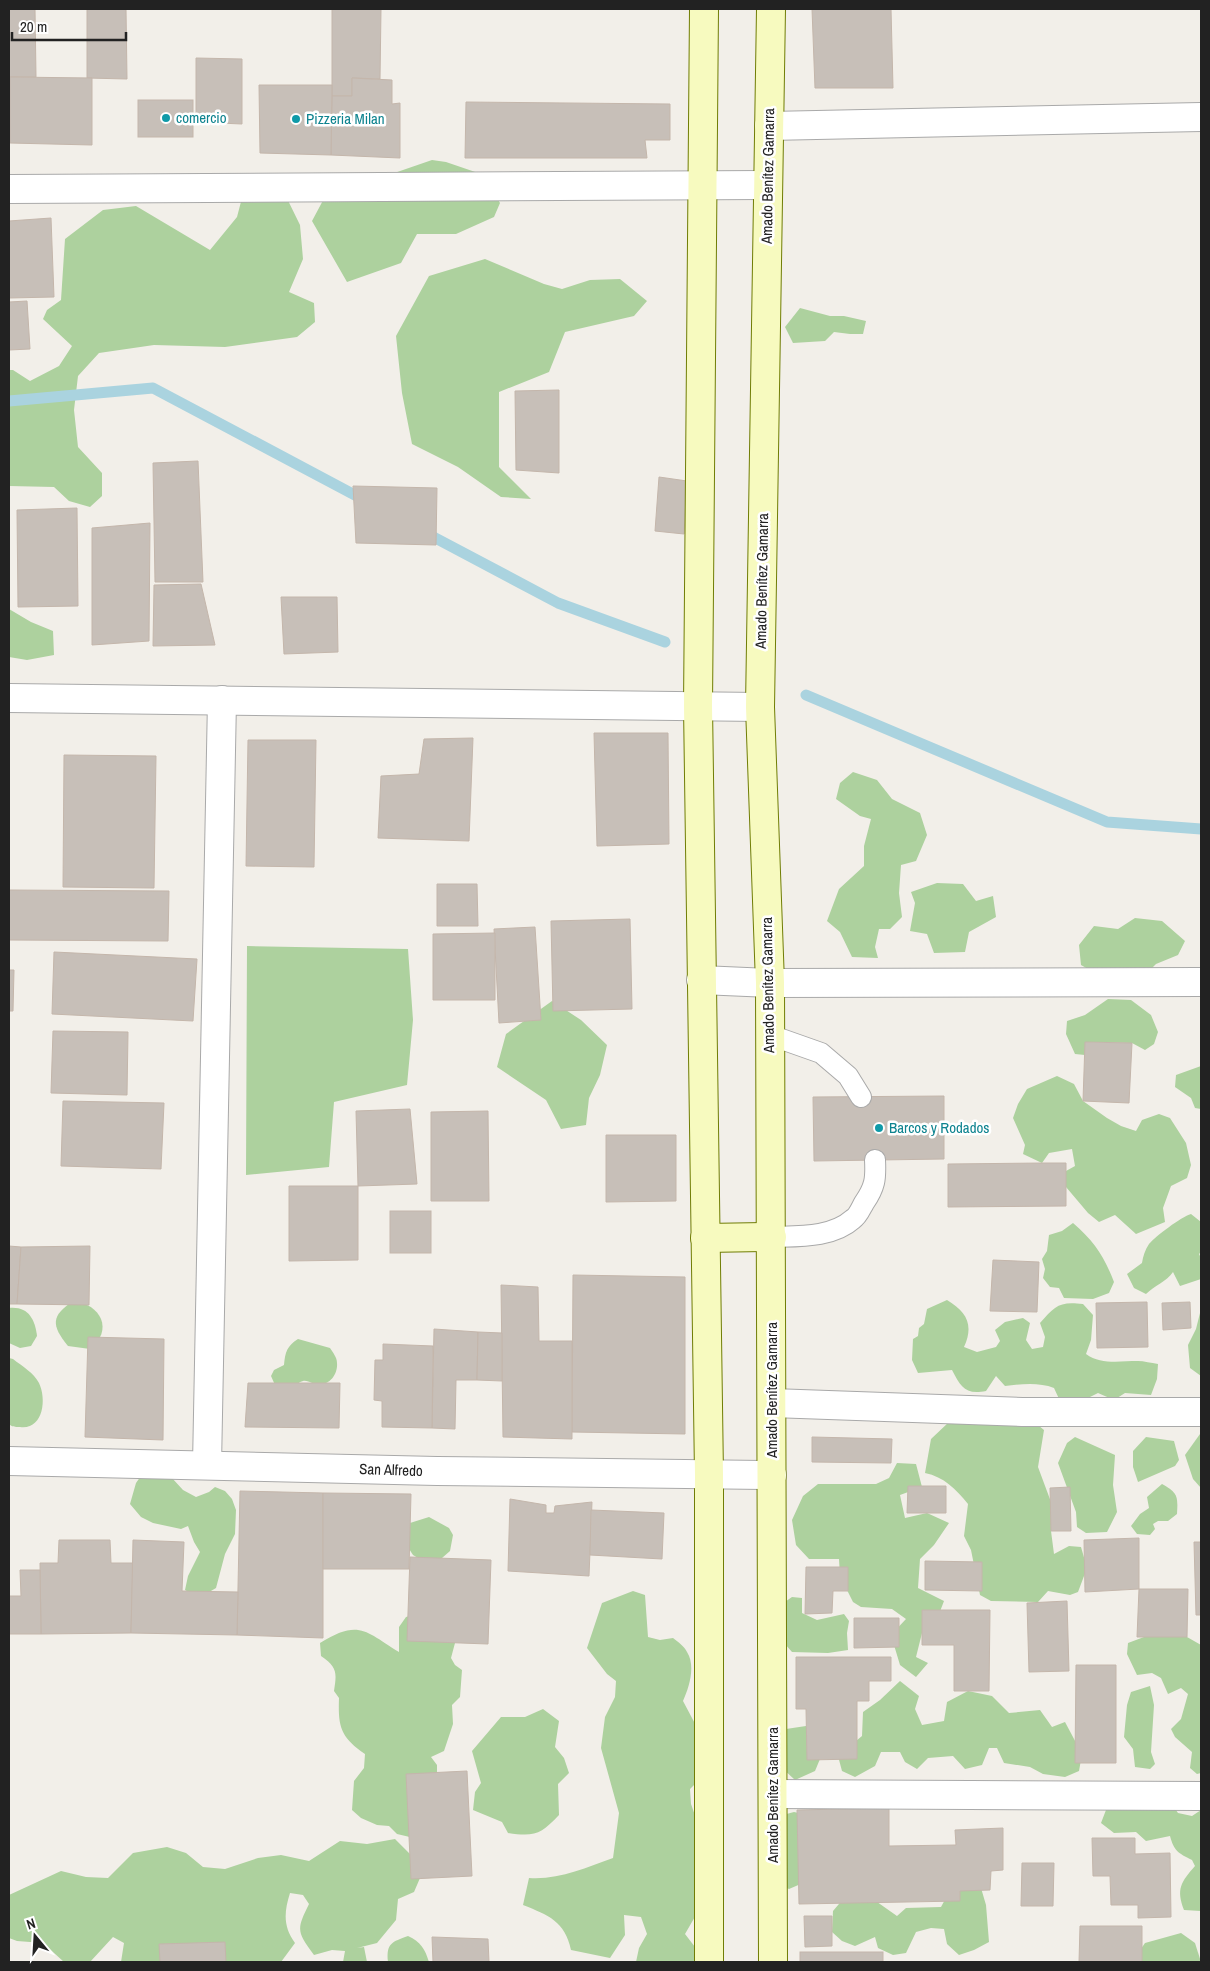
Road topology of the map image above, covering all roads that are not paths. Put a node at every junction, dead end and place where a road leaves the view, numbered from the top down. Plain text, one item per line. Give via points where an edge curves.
1 (704, 9) edge
2 (771, 9) edge
3 (1201, 117) edge
4 (769, 126) junction
5 (768, 185) junction
6 (703, 186) junction
7 (9, 189) edge
8 (9, 698) edge
9 (222, 700) junction
10 (698, 706) junction
11 (760, 707) junction
12 (701, 980) junction
13 (1201, 982) edge
14 (770, 983) junction
15 (770, 1035) junction
16 (861, 1097) dead end
17 (875, 1160) dead end
18 (772, 1237) junction
19 (705, 1238) junction
20 (772, 1403) junction
21 (1201, 1412) edge
22 (9, 1461) edge
23 (207, 1464) junction
24 (709, 1474) junction
25 (772, 1475) junction
26 (773, 1794) junction
27 (1201, 1796) edge
28 (710, 1962) edge
29 (773, 1962) edge

1 - 6 main road
2 - 4 main road, Amado Benítez Gamarra
3 - 4 street
4 - 5 main road, Amado Benítez Gamarra
5 - 6 street
5 - 11 main road, Amado Benítez Gamarra
6 - 7 street
6 - 10 main road
8 - 9 street
9 - 10 street
9 - 23 street
10 - 11 street
10 - 12 main road
11 - 14 main road, Amado Benítez Gamarra
12 - 14 street
12 - 19 main road
13 - 14 street
14 - 15 main road, Amado Benítez Gamarra
15 - 16 lane via 821,1053 848,1076
15 - 18 main road, Amado Benítez Gamarra
17 - 18 lane via 876,1180 854,1219 820,1234
18 - 19 main road
18 - 20 main road, Amado Benítez Gamarra
19 - 24 main road
20 - 21 street via 1022,1412
20 - 25 main road, Amado Benítez Gamarra
22 - 23 street, San Alfredo
23 - 24 street, San Alfredo
24 - 25 street, San Alfredo
24 - 28 main road
25 - 26 main road, Amado Benítez Gamarra
26 - 27 street
26 - 29 main road, Amado Benítez Gamarra

